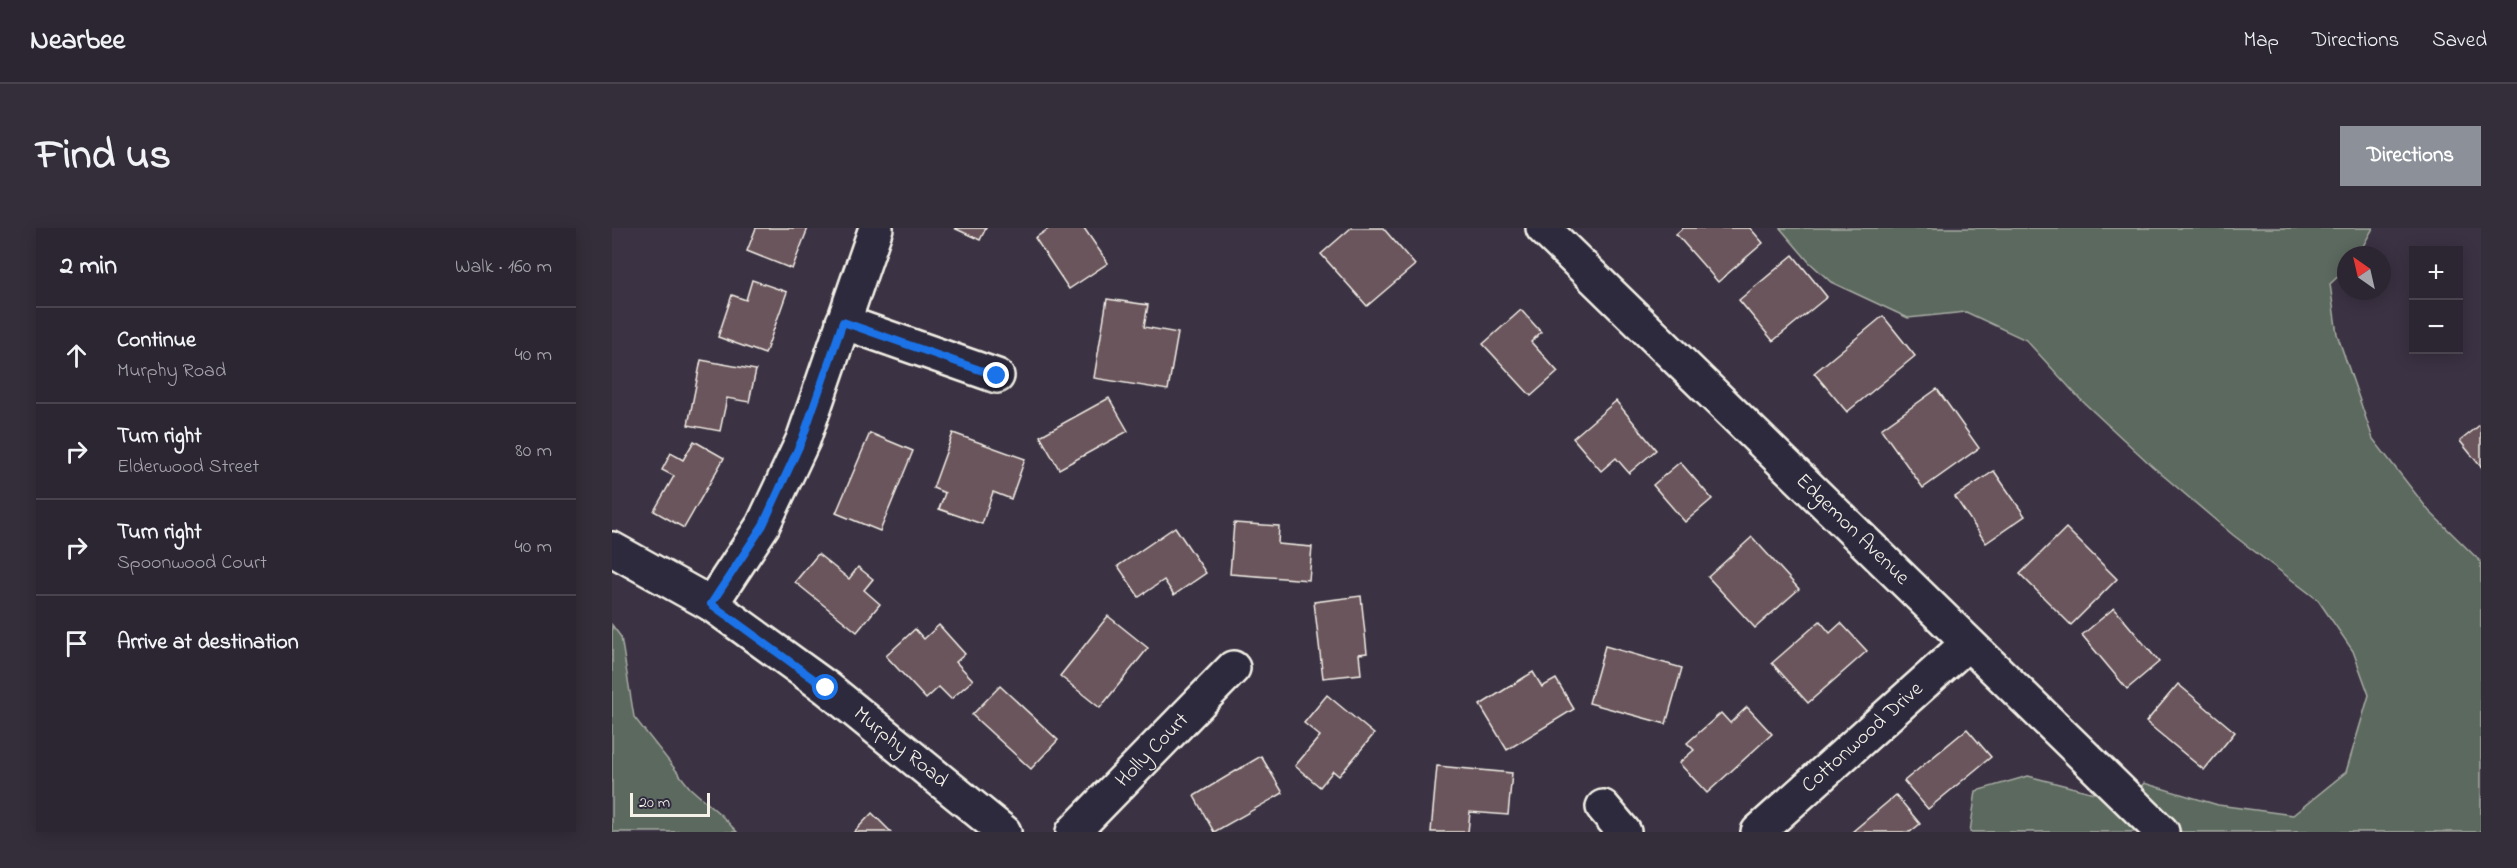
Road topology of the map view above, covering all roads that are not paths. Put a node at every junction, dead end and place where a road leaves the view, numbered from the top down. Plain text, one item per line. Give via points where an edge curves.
1 (876, 228) edge
2 (1543, 228) edge
3 (843, 322) junction
4 (997, 376) dead end
5 (612, 549) edge
6 (711, 604) junction
7 (1967, 644) junction
8 (1233, 668) dead end
9 (1603, 807) dead end
10 (1004, 832) edge
11 (1072, 832) edge
12 (1624, 832) edge
13 (1758, 832) edge
14 (2162, 832) edge

1 - 3 street
2 - 7 street, Edgemon Avenue
3 - 4 street
3 - 6 street via 802,440 768,515
5 - 6 street, Murphy Road
6 - 10 street, Murphy Road via 826,688
7 - 13 street, Cottonwood Drive
7 - 14 street, Edgemon Avenue
8 - 11 street, Holly Court
9 - 12 street

